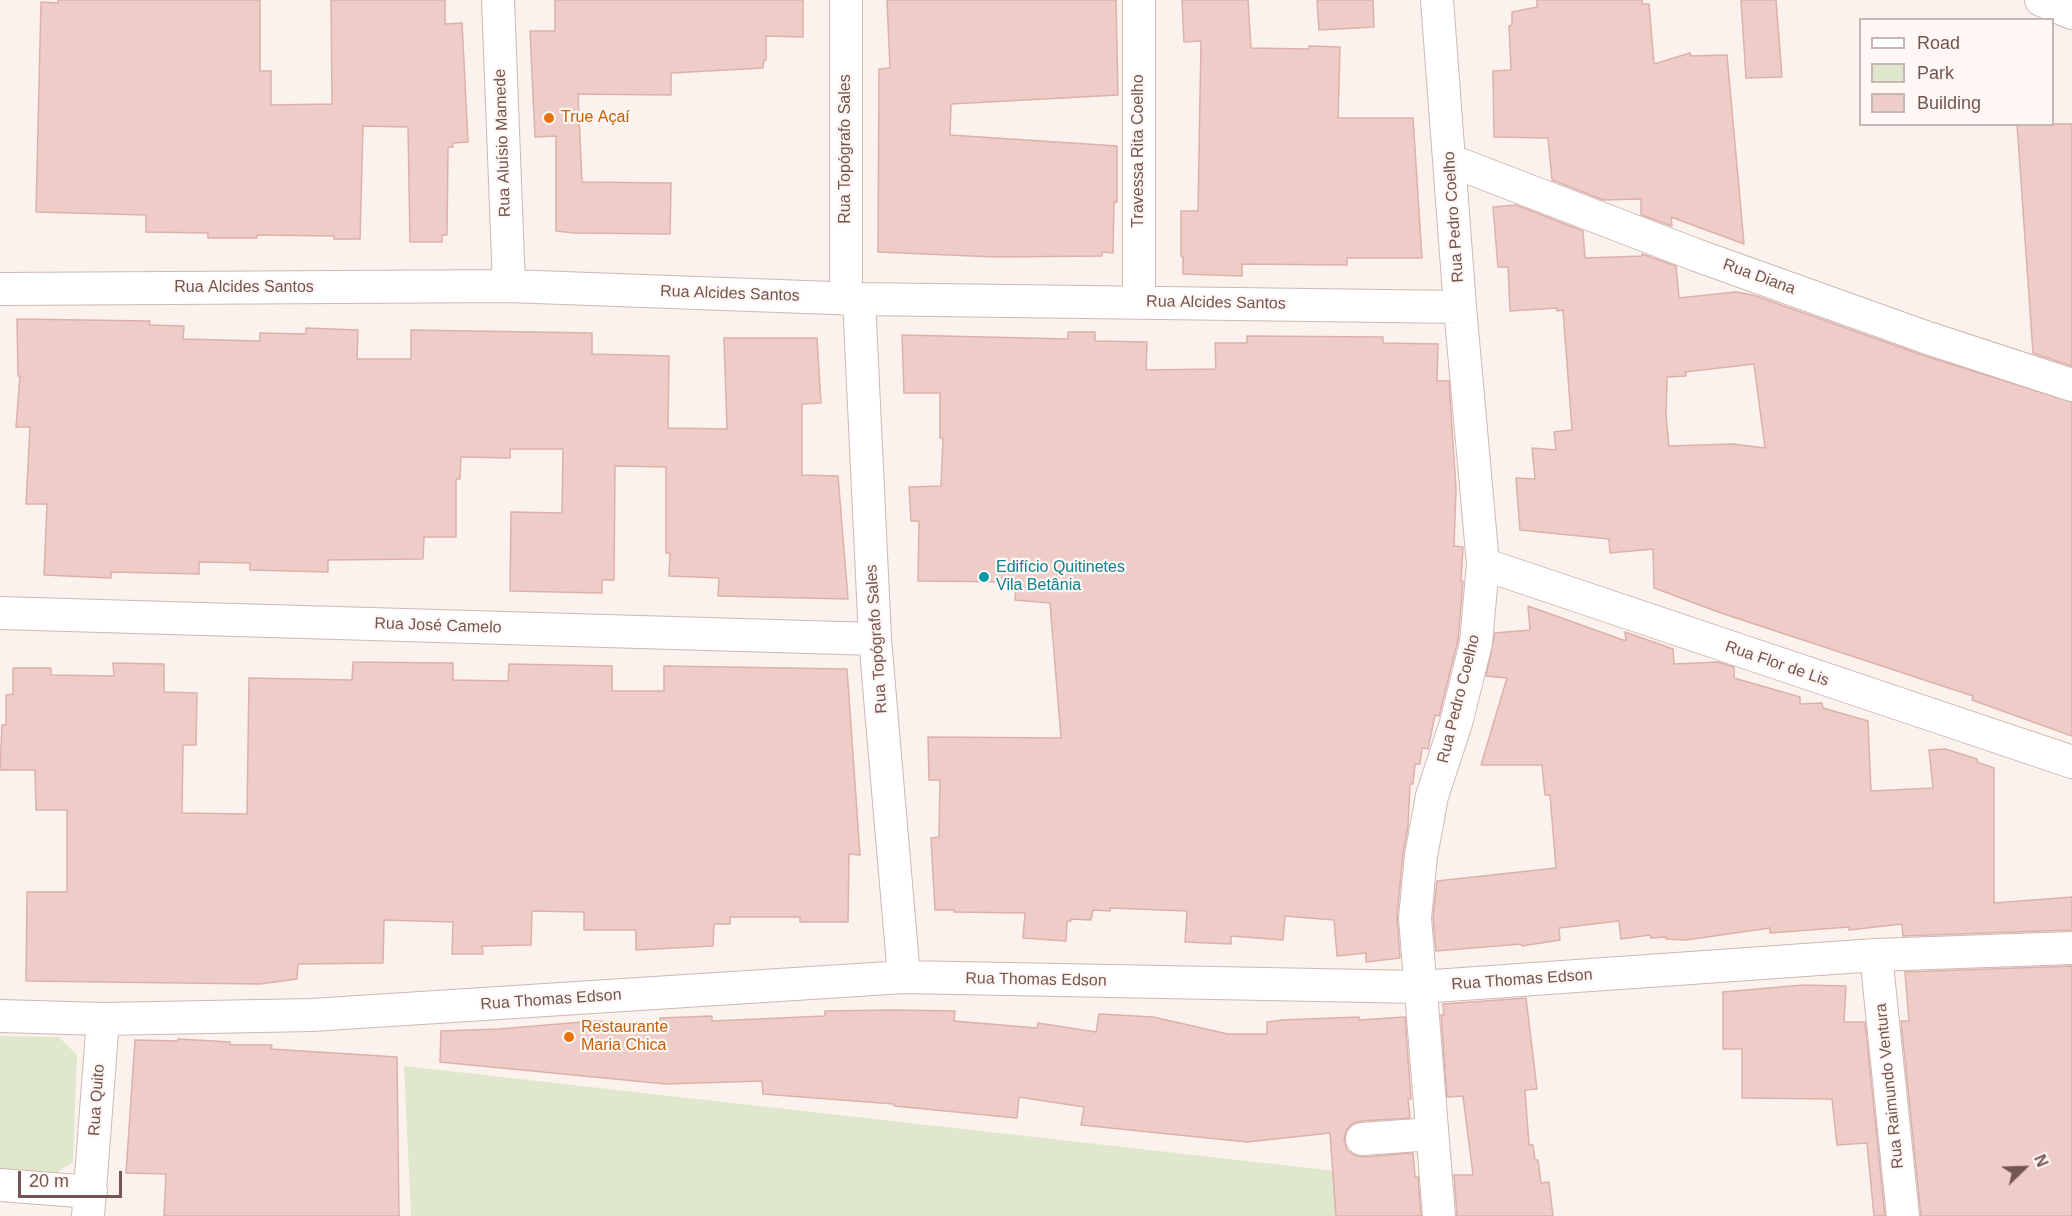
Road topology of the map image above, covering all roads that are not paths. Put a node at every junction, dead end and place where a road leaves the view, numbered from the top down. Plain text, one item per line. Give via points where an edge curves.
1 (498, 0) edge
2 (846, 0) edge
3 (1139, 0) edge
4 (1437, 0) edge
5 (2041, 0) edge
6 (2072, 13) edge
7 (1449, 160) junction
8 (509, 286) junction
9 (0, 289) edge
10 (853, 299) junction
11 (1139, 302) junction
12 (1460, 307) junction
13 (2072, 386) edge
14 (1483, 564) junction
15 (0, 613) edge
16 (875, 639) junction
17 (2072, 762) edge
18 (2072, 948) edge
19 (1876, 956) junction
20 (904, 977) junction
21 (1420, 987) junction
22 (0, 1016) edge
23 (103, 1019) junction
24 (1432, 1134) junction
25 (1362, 1139) dead end
26 (0, 1185) edge
27 (89, 1204) edge
28 (1438, 1216) edge
29 (1903, 1216) edge

1 - 8 street, Rua Aluísio Mamede
2 - 10 street, Rua Topógrafo Sales
3 - 11 street, Travessa Rita Coelho
4 - 7 street, Rua Pedro Coelho
5 - 6 street
7 - 12 street, Rua Pedro Coelho
7 - 13 street, Rua Diana via 1696,255
8 - 9 street, Rua Alcides Santos
8 - 10 street, Rua Alcides Santos
10 - 11 street, Rua Alcides Santos
10 - 16 street, Rua Topógrafo Sales
11 - 12 street, Rua Alcides Santos
12 - 14 street, Rua Pedro Coelho
14 - 17 street, Rua Flor de Lis
14 - 21 street, Rua Pedro Coelho via 1476,643 1432,796 1421,856 1415,918
15 - 16 street, Rua José Camelo
16 - 20 street, Rua Topógrafo Sales
18 - 19 street, Rua Thomas Edson
19 - 21 street, Rua Thomas Edson
19 - 29 street, Rua Raimundo Ventura
20 - 21 street, Rua Thomas Edson
20 - 23 street, Rua Thomas Edson via 312,1016
21 - 24 street, Rua Pedro Coelho
22 - 23 street, Rua Thomas Edson
23 - 27 street, Rua Quito
24 - 25 street
24 - 28 street, Rua Pedro Coelho
26 - 27 street

